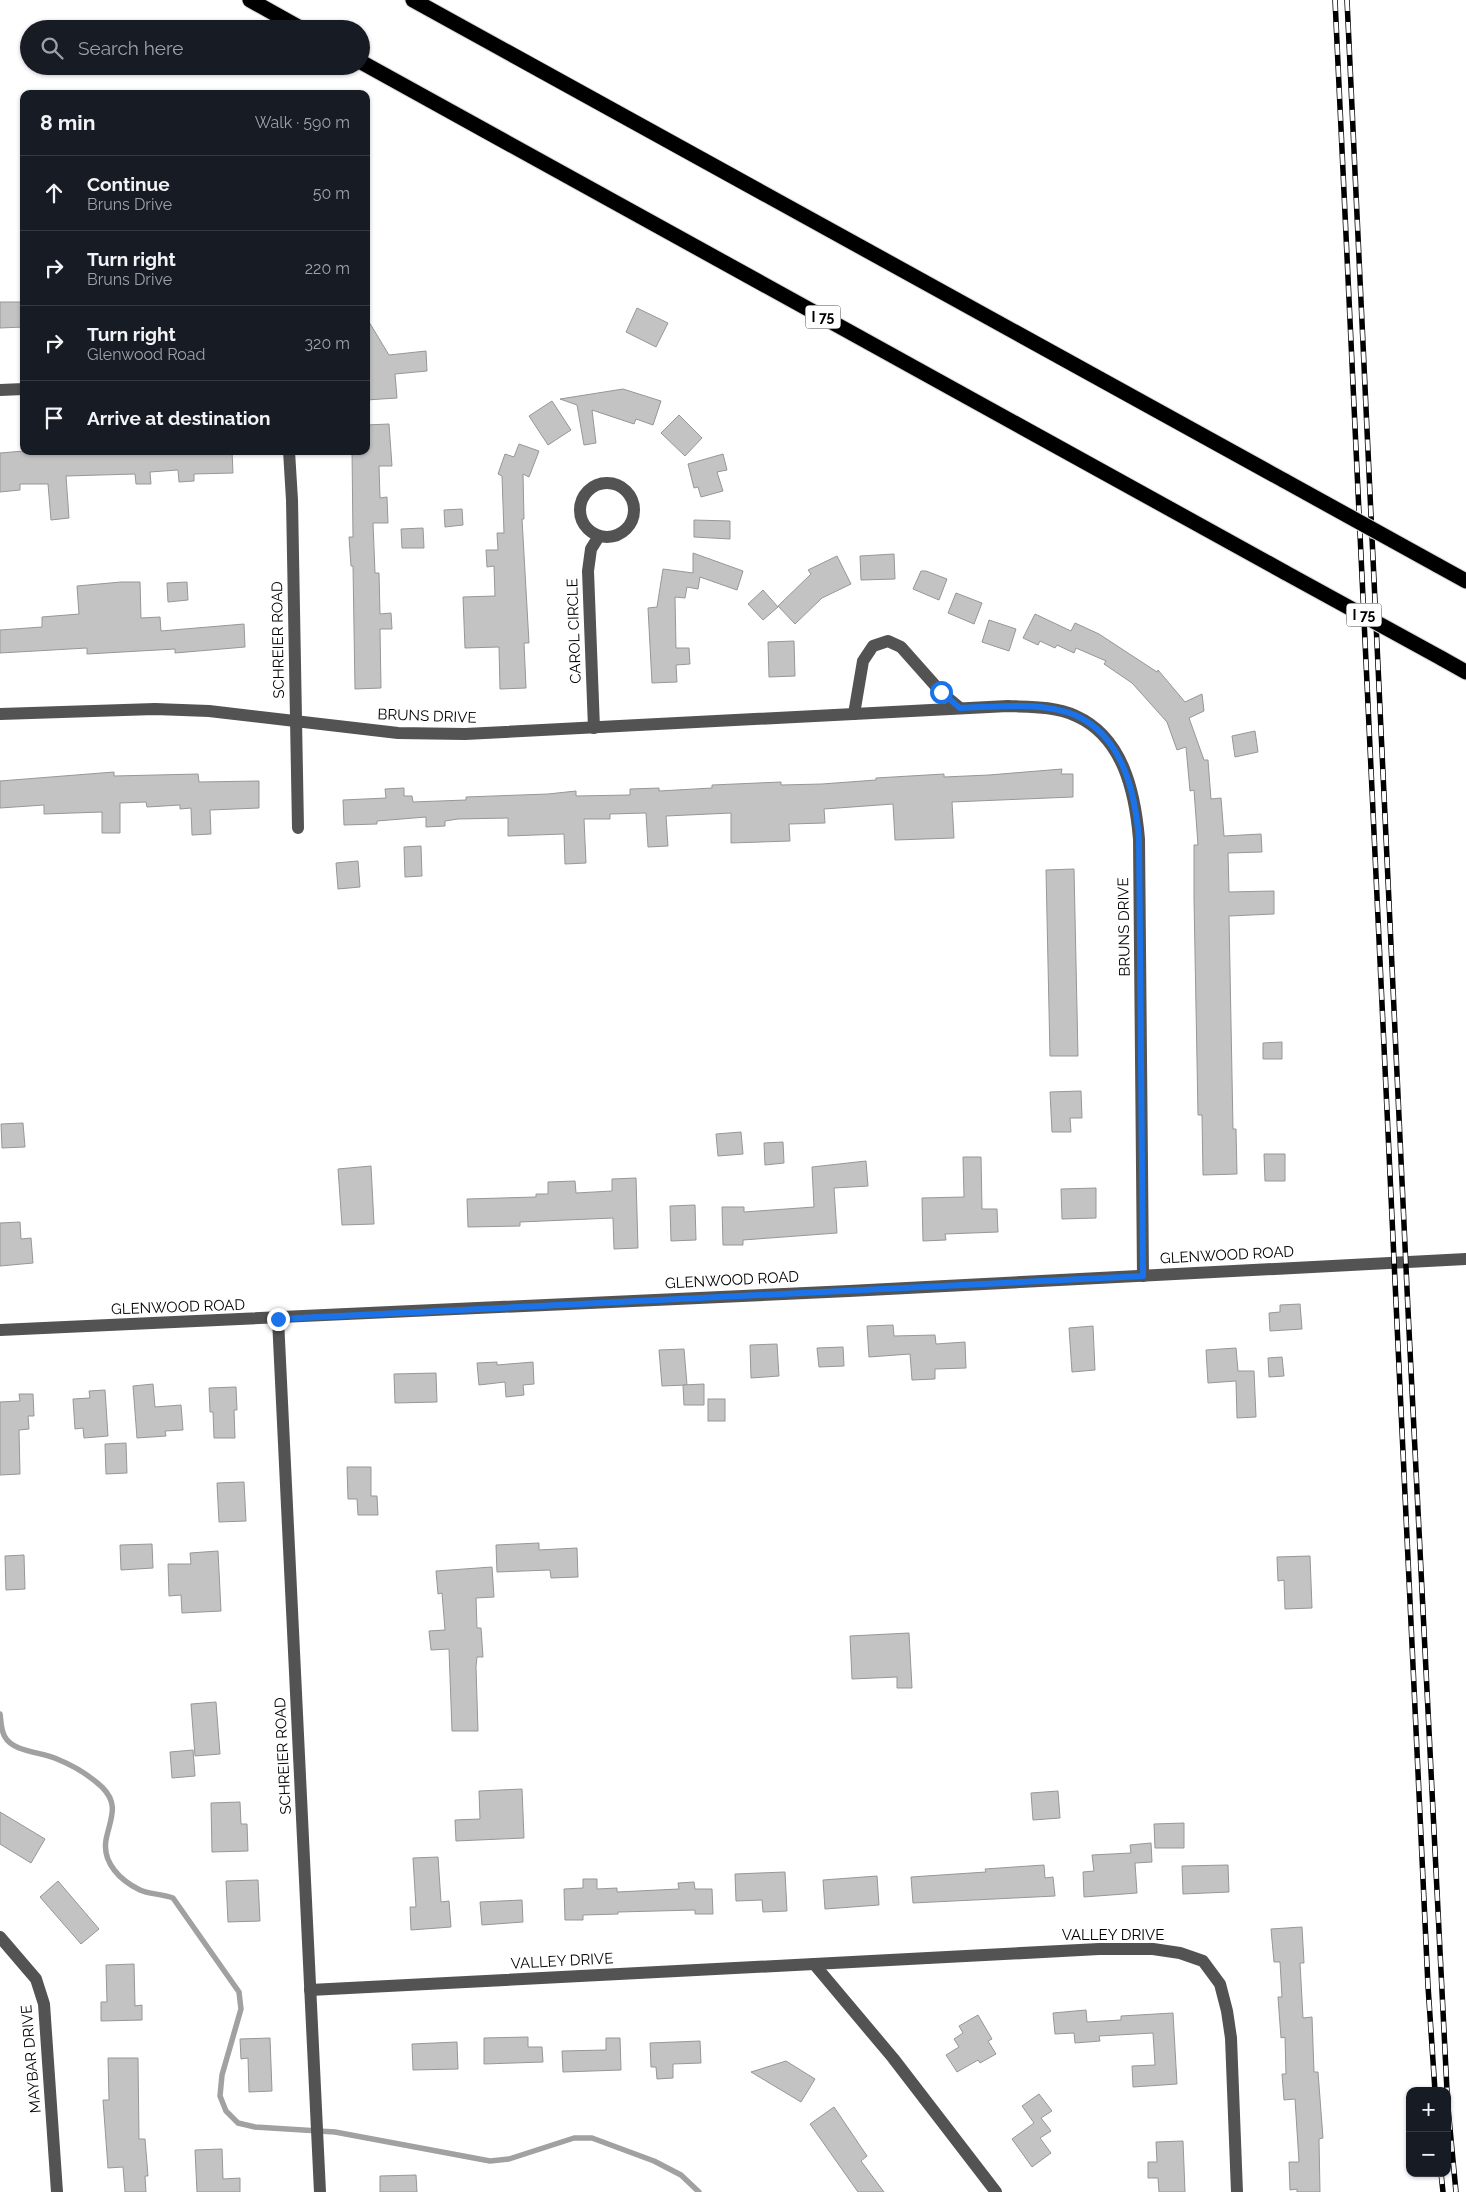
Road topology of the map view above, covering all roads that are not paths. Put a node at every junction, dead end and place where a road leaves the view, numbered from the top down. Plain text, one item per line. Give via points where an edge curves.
1 (250, 0) edge
2 (413, 0) edge
3 (286, 20) edge
4 (370, 67) edge
5 (20, 389) edge
6 (0, 390) edge
7 (289, 455) edge
8 (599, 536) junction
9 (1466, 581) edge
10 (1466, 672) edge
11 (960, 708) junction
12 (0, 714) edge
13 (854, 714) junction
14 (296, 721) junction
15 (594, 728) junction
16 (298, 828) dead end
17 (1466, 1259) edge
18 (1143, 1276) junction
19 (278, 1319) junction
20 (0, 1330) edge
21 (0, 1937) edge
22 (814, 1964) junction
23 (310, 1990) junction
24 (56, 2192) edge
25 (320, 2192) edge
26 (996, 2192) edge
27 (1237, 2192) edge

1 - 3 highway
2 - 9 highway, bridge
4 - 10 highway, I 75, bridge
5 - 6 street
7 - 14 street, SCHREIER ROAD
8 - 8 street via 622,533 634,515 633,499 616,484 604,482 591,487 581,503 583,522
8 - 15 street, CAROL CIRCLE via 591,549 588,571
11 - 13 street, BRUNS DRIVE
11 - 13 street via 941,692 901,647 888,642 872,646 862,661
11 - 18 street, BRUNS DRIVE via 1035,707 1076,716 1094,726 1113,748 1131,785 1139,839
12 - 14 street, BRUNS DRIVE via 155,709 209,711
13 - 15 street, BRUNS DRIVE
14 - 15 street, BRUNS DRIVE via 398,733 465,734
14 - 16 street, SCHREIER ROAD
17 - 18 street, GLENWOOD ROAD
18 - 19 street, GLENWOOD ROAD
19 - 20 street, GLENWOOD ROAD
19 - 23 street, SCHREIER ROAD
21 - 24 street, MAYBAR DRIVE via 36,1979 44,2004
22 - 23 street, VALLEY DRIVE
22 - 26 street via 893,2058
22 - 27 street, VALLEY DRIVE via 1099,1949 1153,1949 1203,1961 1220,1984 1228,2011
23 - 25 street, SCHREIER ROAD

